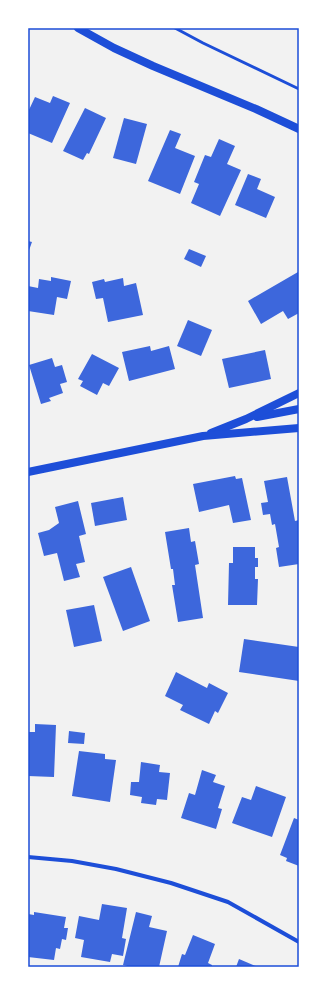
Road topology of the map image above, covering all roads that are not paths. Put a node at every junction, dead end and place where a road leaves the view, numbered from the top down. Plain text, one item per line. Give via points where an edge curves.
1 (78, 28) edge
2 (175, 28) edge
3 (299, 89) edge
4 (299, 129) edge
5 (299, 393) edge
6 (299, 409) edge
7 (246, 419) junction
8 (299, 428) edge
9 (203, 436) junction
10 (28, 472) edge
11 (28, 857) edge
12 (299, 942) edge

1 - 4 main road via 140,60
2 - 3 lane
5 - 7 main road
6 - 7 main road
7 - 9 main road
8 - 9 main road
9 - 10 main road
11 - 12 street via 116,869 171,883 228,902

